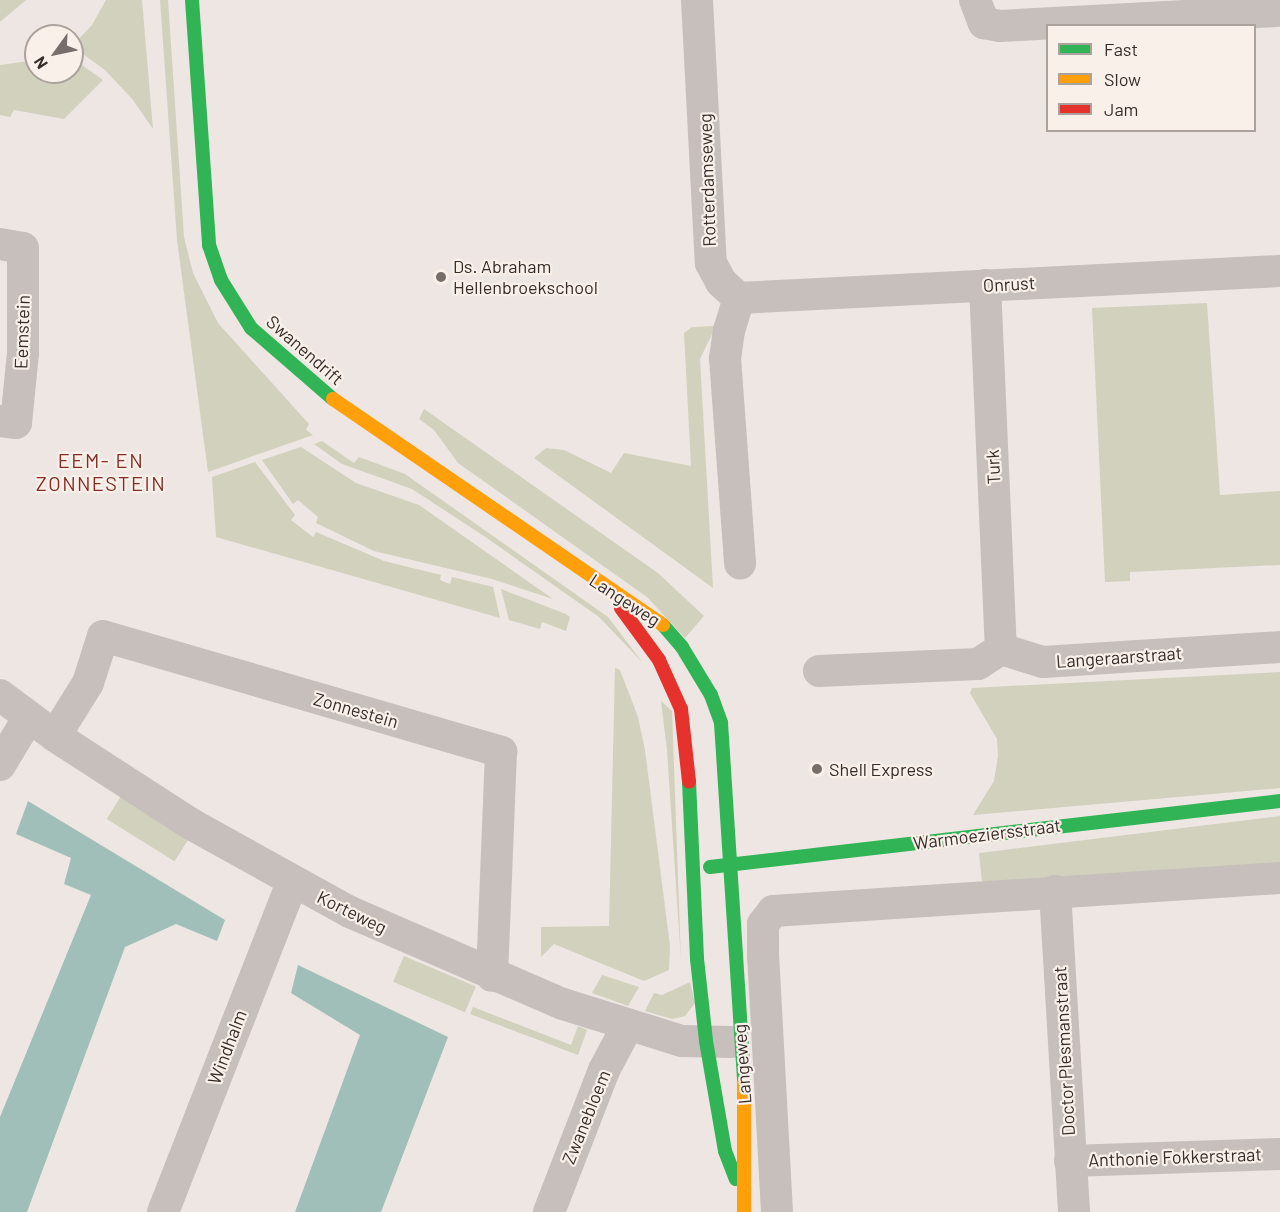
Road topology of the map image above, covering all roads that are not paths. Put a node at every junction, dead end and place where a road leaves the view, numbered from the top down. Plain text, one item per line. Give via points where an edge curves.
1 (192, 0) edge
2 (697, 0) edge
3 (975, 0) edge
4 (1280, 11) edge
5 (0, 244) edge
6 (1280, 271) edge
7 (985, 285) junction
8 (739, 298) junction
9 (0, 421) edge
10 (740, 563) dead end
11 (585, 574) junction
12 (1280, 647) edge
13 (1001, 649) junction
14 (819, 672) dead end
15 (0, 694) edge
16 (29, 717) junction
17 (55, 736) junction
18 (0, 765) edge
19 (1280, 801) edge
20 (730, 865) junction
21 (694, 868) junction
22 (1280, 878) edge
23 (292, 882) junction
24 (1055, 891) junction
25 (492, 976) junction
26 (628, 1025) junction
27 (706, 1041) junction
28 (741, 1042) junction
29 (1280, 1154) edge
30 (1070, 1161) junction
31 (743, 1205) edge
32 (163, 1212) edge
33 (549, 1212) edge
34 (777, 1212) edge
35 (1074, 1212) edge

1 - 11 main road, Swanendrift via 209,245 221,280 241,314 263,342 357,417
2 - 8 street, Rotterdamseweg via 711,263 721,282
3 - 4 street via 984,23 1000,26
5 - 9 street, Eemstein via 23,248 23,353 16,423
6 - 7 street, Onrust
7 - 8 street, Onrust
7 - 13 street, Turk
8 - 10 street via 725,358
11 - 20 main road, Langeweg via 660,621 682,647 711,695 721,723
11 - 21 main road, Langeweg via 632,619 673,687 687,750
12 - 13 street, Langeraarstraat via 1043,662
13 - 14 street via 978,664
15 - 16 street, Korteweg
16 - 17 street, Korteweg
16 - 18 street
17 - 23 street, Korteweg via 191,824
17 - 25 street, Zonnestein via 88,683 103,636 501,753
19 - 20 main road, Warmoeziersstraat
20 - 21 main road, Warmoeziersstraat
20 - 28 main road, Langeweg
21 - 27 main road, Langeweg via 697,959
22 - 24 street
23 - 25 street, Korteweg
23 - 32 street, Windhalm
24 - 30 street, Doctor Plesmanstraat
24 - 34 street, Langeweg via 772,911 763,924
25 - 26 street, Korteweg
26 - 27 street, Korteweg via 682,1041
26 - 33 street, Zwanebloem via 603,1070
27 - 28 street, Korteweg
27 - 31 main road, Langeweg via 725,1152
28 - 31 main road, Langeweg via 746,1150
29 - 30 street, Anthonie Fokkerstraat
30 - 35 street, Doctor Plesmanstraat

